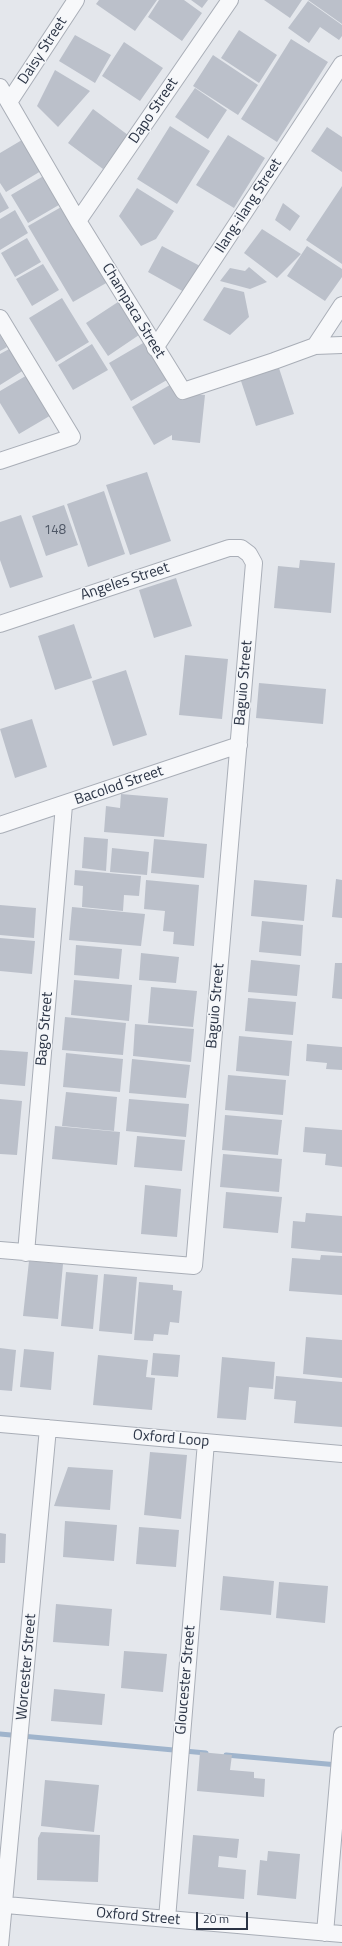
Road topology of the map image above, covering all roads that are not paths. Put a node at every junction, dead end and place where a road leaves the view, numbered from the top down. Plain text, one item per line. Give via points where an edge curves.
1 (76, 0) edge
2 (230, 0) edge
3 (342, 64) edge
4 (0, 87) edge
5 (9, 102) junction
6 (78, 221) junction
7 (342, 305) edge
8 (0, 318) edge
9 (342, 345) edge
10 (315, 346) junction
11 (155, 348) junction
12 (0, 461) edge
13 (249, 554) joint
14 (0, 624) edge
15 (239, 745) junction
16 (64, 804) junction
17 (0, 826) edge
18 (0, 1250) edge
19 (26, 1252) junction
20 (0, 1424) edge
21 (48, 1428) junction
22 (206, 1442) junction
23 (342, 1454) edge
24 (342, 1735) edge
25 (6, 1905) junction
26 (167, 1919) junction
27 (325, 1933) junction
28 (342, 1934) edge
29 (0, 1946) edge

1 - 5 street, Daisy Street
2 - 6 street, Dapo Street
3 - 11 street, Ilang-ilang Street
4 - 5 street, Champaca Street
5 - 6 street, Champaca Street
6 - 11 street, Champaca Street
7 - 10 street
8 - 12 street via 72,436
9 - 10 street, Champaca Street
10 - 11 street, Champaca Street via 183,391
13 - 14 street, Angeles Street via 241,548 229,548
13 - 15 street, Baguio Street via 254,563 254,573
15 - 16 street, Bacolod Street
15 - 19 street, Baguio Street via 194,1266
16 - 17 street, Bacolod Street
16 - 19 street, Bago Street
18 - 19 street, Baguio Street
20 - 21 street, Oxford Loop
21 - 22 street, Oxford Loop
21 - 25 street, Worcester Street
22 - 23 street, Oxford Loop
22 - 26 street, Gloucester Street
24 - 27 street
25 - 26 street, Oxford Street
25 - 29 street
26 - 27 street, Oxford Street
27 - 28 street, Oxford Street

